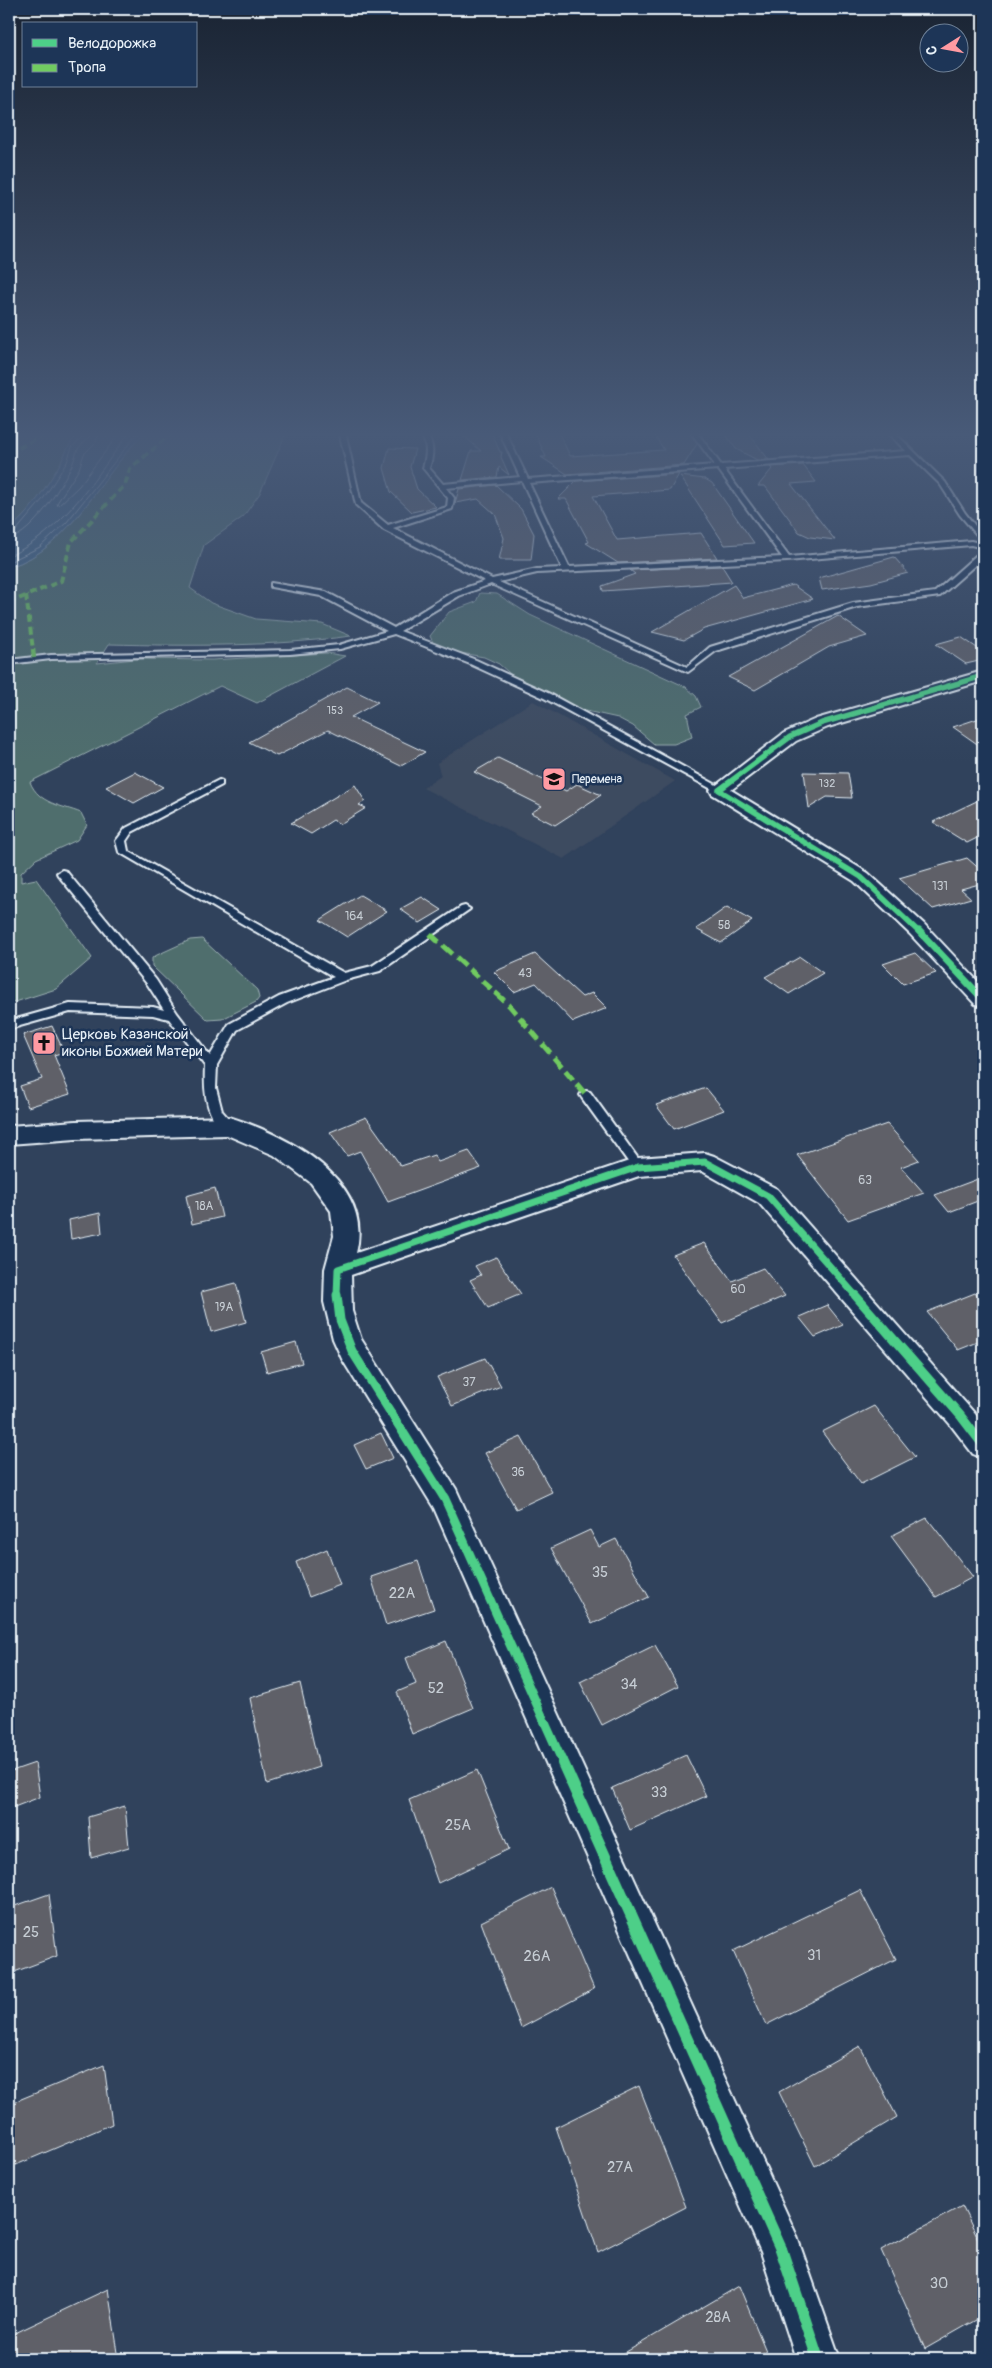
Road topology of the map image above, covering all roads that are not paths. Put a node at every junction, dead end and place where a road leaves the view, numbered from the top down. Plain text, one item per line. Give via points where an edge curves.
1 (413, 542) edge
2 (553, 542) edge
3 (773, 542) edge
4 (983, 546) edge
5 (983, 554) edge
6 (786, 559) junction
7 (566, 569) junction
8 (491, 581) junction
9 (274, 585) dead end
10 (394, 631) junction
11 (9, 662) edge
12 (983, 676) edge
13 (218, 783) dead end
14 (720, 790) junction
15 (62, 873) dead end
16 (465, 909) dead end
17 (983, 971) edge
18 (958, 975) junction
19 (342, 977) junction
20 (983, 999) edge
21 (173, 1016) junction
22 (9, 1026) edge
23 (211, 1065) junction
24 (586, 1095) dead end
25 (229, 1126) junction
26 (9, 1135) edge
27 (638, 1167) junction
28 (338, 1269) junction
29 (983, 1445) edge
30 (818, 2359) edge

1 - 8 lane
2 - 7 lane
3 - 6 lane
4 - 6 lane via 971,543
5 - 8 lane via 937,594 846,608 713,649 688,670
6 - 7 lane
7 - 8 lane
8 - 10 lane via 456,594
9 - 10 lane via 323,594
10 - 11 lane via 340,647 290,652 51,657
10 - 14 lane via 547,696
12 - 14 street via 822,723 790,737
13 - 19 lane via 129,830 121,841 124,852
14 - 18 street via 861,877 917,929
15 - 21 lane via 152,983
16 - 19 lane via 376,969
17 - 18 street
18 - 20 street
19 - 23 lane via 283,1000 233,1027
21 - 22 lane via 153,1011 70,1008
21 - 23 lane
23 - 25 lane via 210,1088 217,1112
24 - 27 lane
25 - 26 street
25 - 28 street via 283,1150 320,1176 343,1209 347,1236
27 - 28 street
27 - 29 street via 705,1162 768,1196
28 - 30 street via 336,1302 340,1325 352,1351 445,1499 781,2249

